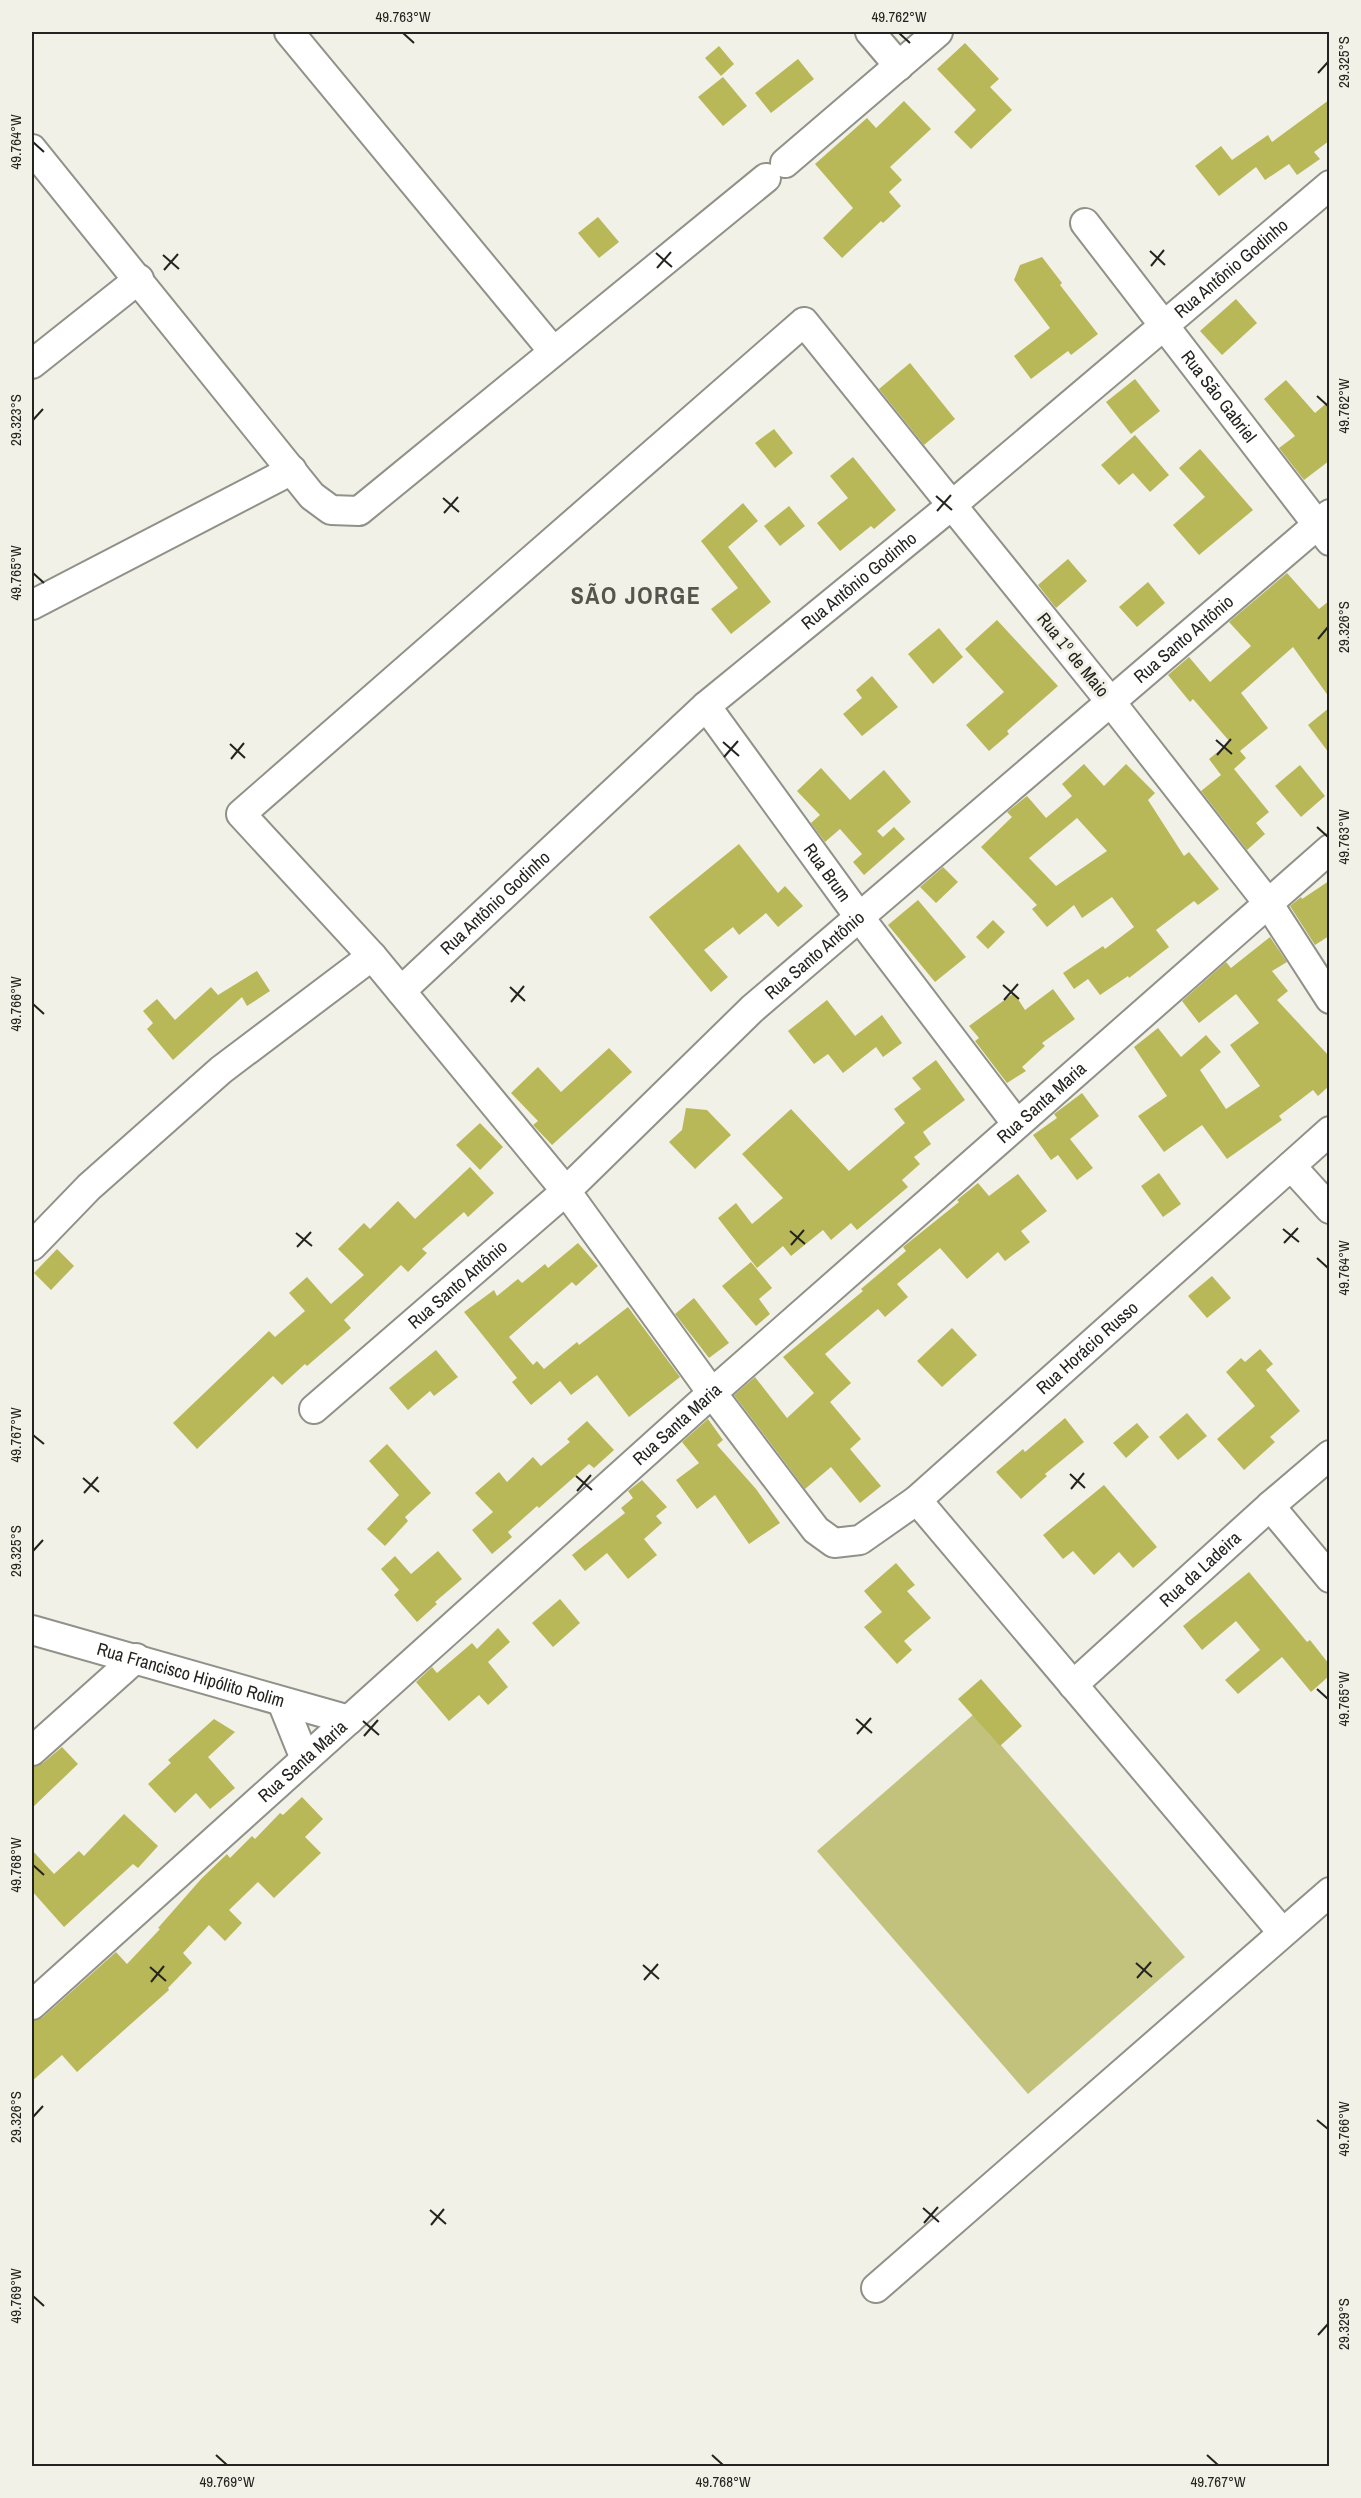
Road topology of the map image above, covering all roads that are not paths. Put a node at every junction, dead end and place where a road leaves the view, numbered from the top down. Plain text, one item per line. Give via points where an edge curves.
1 (289, 32) edge
2 (870, 32) edge
3 (938, 32) edge
4 (899, 66) junction
5 (32, 148) edge
6 (1329, 185) edge
7 (1085, 223) dead end
8 (139, 279) junction
9 (1165, 326) junction
10 (553, 351) junction
11 (32, 364) edge
12 (291, 470) junction
13 (952, 505) junction
14 (1326, 526) edge
15 (32, 605) edge
16 (1110, 701) junction
17 (706, 706) junction
18 (1329, 849) edge
19 (1268, 903) junction
20 (860, 918) junction
21 (372, 956) junction
22 (401, 991) junction
23 (1329, 999) edge
24 (1016, 1123) junction
25 (1329, 1131) edge
26 (1290, 1166) junction
27 (566, 1191) junction
28 (1329, 1209) edge
29 (32, 1246) edge
30 (712, 1393) junction
31 (314, 1409) dead end
32 (1329, 1455) edge
33 (917, 1500) junction
34 (1270, 1506) junction
35 (1329, 1578) edge
36 (32, 1630) edge
37 (136, 1658) junction
38 (1073, 1685) junction
39 (282, 1702) junction
40 (349, 1720) junction
41 (32, 1751) edge
42 (306, 1759) junction
43 (1329, 1892) edge
44 (1282, 1932) junction
45 (32, 2005) edge
46 (876, 2288) dead end

1 - 10 street
2 - 4 street
3 - 4 street
4 - 10 street
5 - 8 street
6 - 9 street, Rua Antônio Godinho
7 - 9 street, Rua São Gabriel
8 - 11 street
8 - 12 street
9 - 13 street, Rua Antônio Godinho
9 - 14 street, Rua São Gabriel
10 - 12 street via 359,511 331,510 312,496
12 - 15 street
13 - 16 street, Rua 1º de Maio
13 - 17 street, Rua Antônio Godinho
13 - 21 street, Rua 1º de Maio via 804,322 241,814
14 - 16 street, Rua Santo Antônio
16 - 19 street, Rua 1º de Maio
16 - 20 street, Rua Santo Antônio
17 - 20 street, Rua Brum
17 - 22 street, Rua Antônio Godinho
18 - 19 street, Rua Santa Maria
19 - 23 street, Rua 1º de Maio
19 - 24 street, Rua Santa Maria
20 - 24 street, Rua Brum
20 - 27 street, Rua Santo Antônio via 752,1009
21 - 22 street
21 - 29 street via 221,1070 89,1186
22 - 27 street
24 - 30 street, Rua Santa Maria
25 - 26 street, Rua Horácio Russo
26 - 28 street
26 - 33 street, Rua Horácio Russo
27 - 30 street
27 - 31 street, Rua Santo Antônio
30 - 33 street, Rua Horácio Russo via 816,1530 834,1543 860,1540
30 - 40 street, Rua Santa Maria
32 - 34 street, Rua da Ladeira
33 - 38 street
34 - 35 street
34 - 38 street, Rua da Ladeira
36 - 37 street, Rua Francisco Hipólito Rolim
37 - 39 street, Rua Francisco Hipólito Rolim
37 - 41 street
38 - 44 street
39 - 40 street, Rua Francisco Hipólito Rolim
39 - 42 street
40 - 42 street, Rua Santa Maria
42 - 45 street, Rua Santa Maria
43 - 44 street
44 - 46 street

